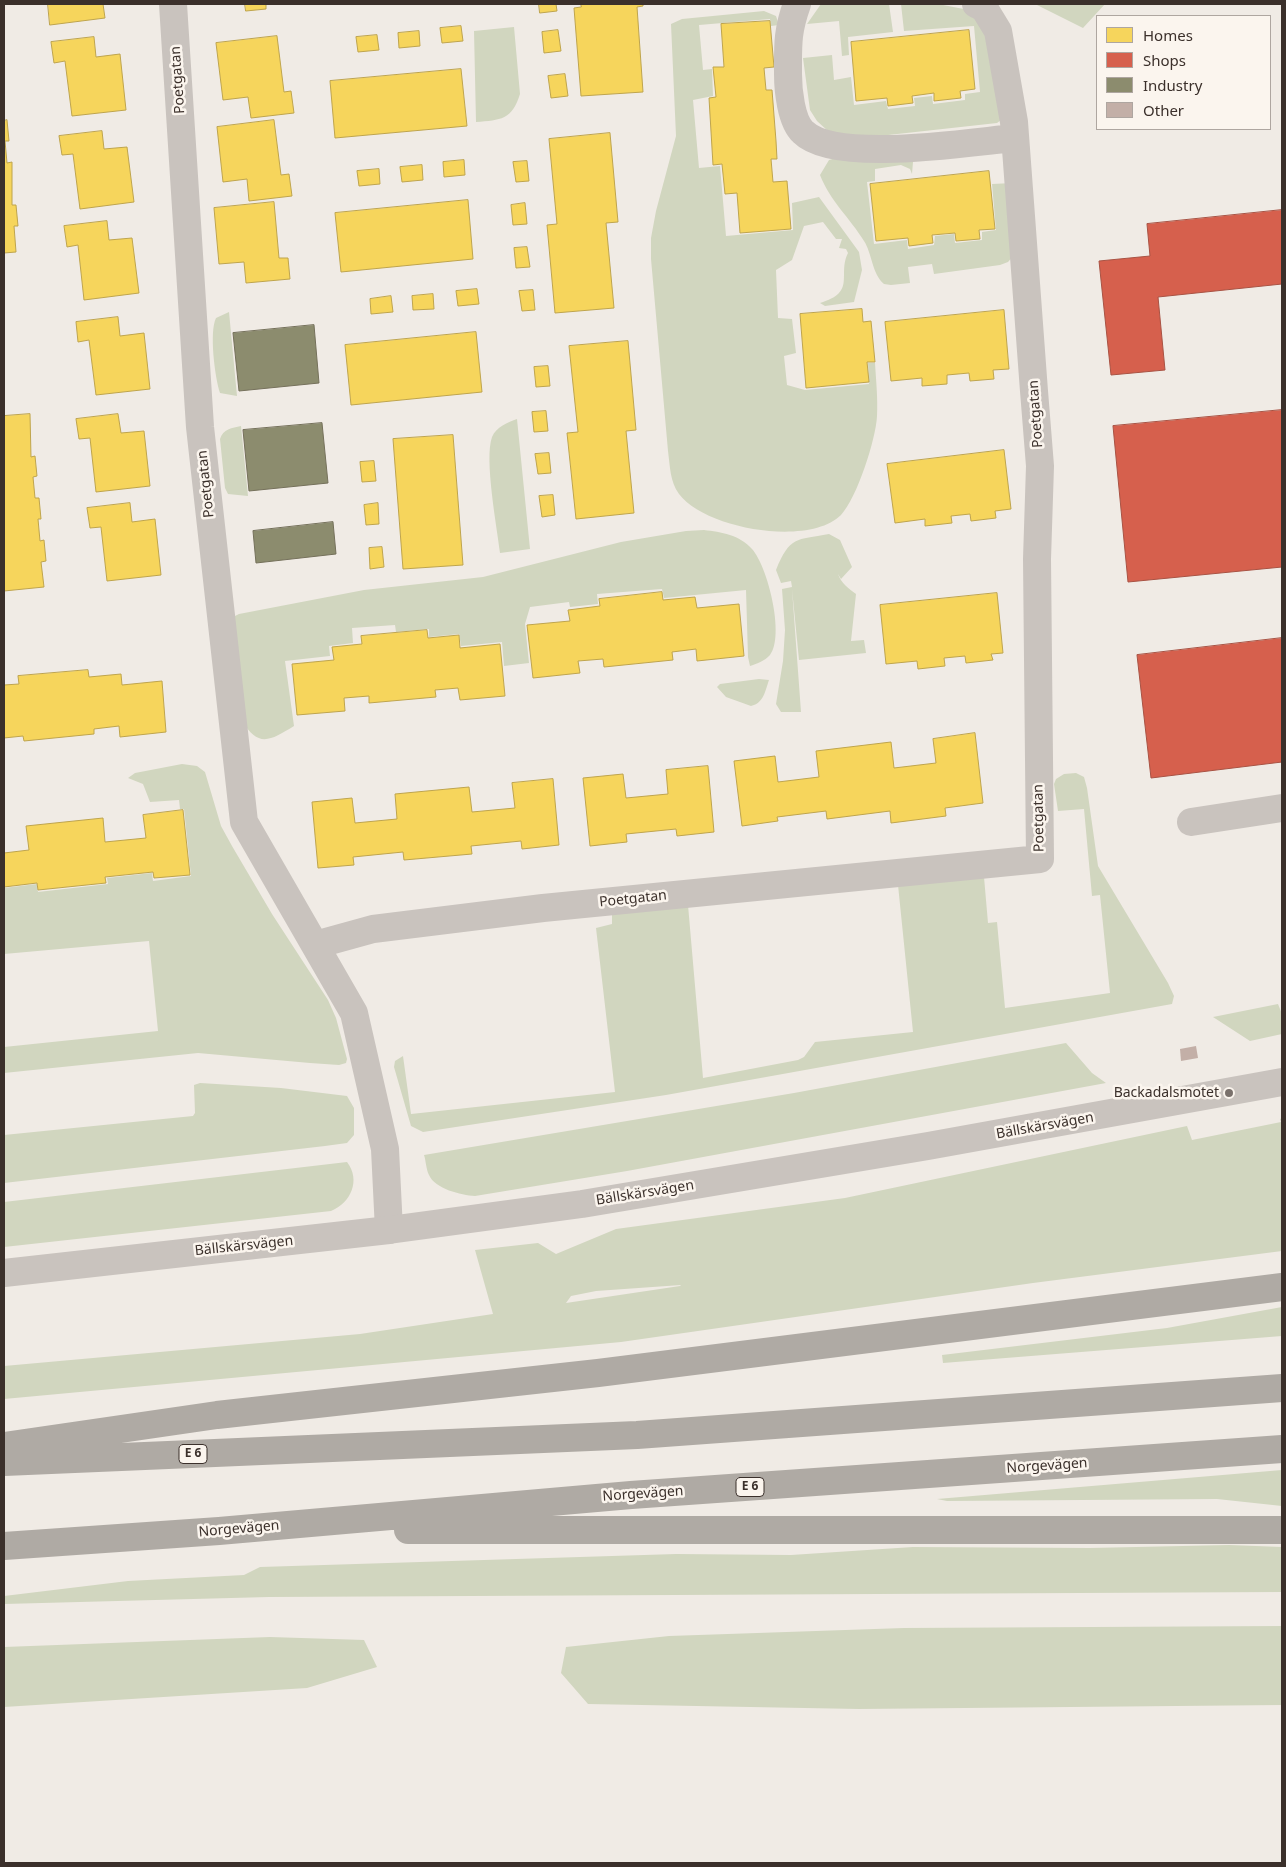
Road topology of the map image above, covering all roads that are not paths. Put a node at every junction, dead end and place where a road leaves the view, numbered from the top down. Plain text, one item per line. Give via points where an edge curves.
1 (173, 4) edge
2 (797, 4) edge
3 (976, 4) edge
4 (1015, 138) junction
5 (1282, 808) edge
6 (1190, 822) dead end
7 (315, 945) junction
8 (1282, 1082) edge
9 (389, 1230) junction
10 (4, 1273) edge
11 (1282, 1287) edge
12 (1282, 1388) edge
13 (4, 1446) edge
14 (1282, 1449) edge
15 (4, 1462) edge
16 (1282, 1530) edge
17 (219, 1531) junction
18 (4, 1546) edge

1 - 7 street, Poetgatan via 200,427 244,822
2 - 4 street via 788,31 789,99 802,132 827,146 870,150
3 - 4 street, Poetgatan via 984,8 998,31
4 - 7 street, Poetgatan via 1040,466 1037,579 1040,859 543,908 373,929
5 - 6 street
7 - 9 street, Poetgatan via 354,1013 385,1149
8 - 9 street, Bällskärsvägen via 909,1150 582,1204
9 - 10 street, Bällskärsvägen
11 - 13 highway via 598,1373 217,1415
12 - 15 highway, E 6 via 637,1435
14 - 17 highway, Norgevägen / E 6 via 631,1495
16 - 17 highway
17 - 18 highway, Norgevägen / E 6

